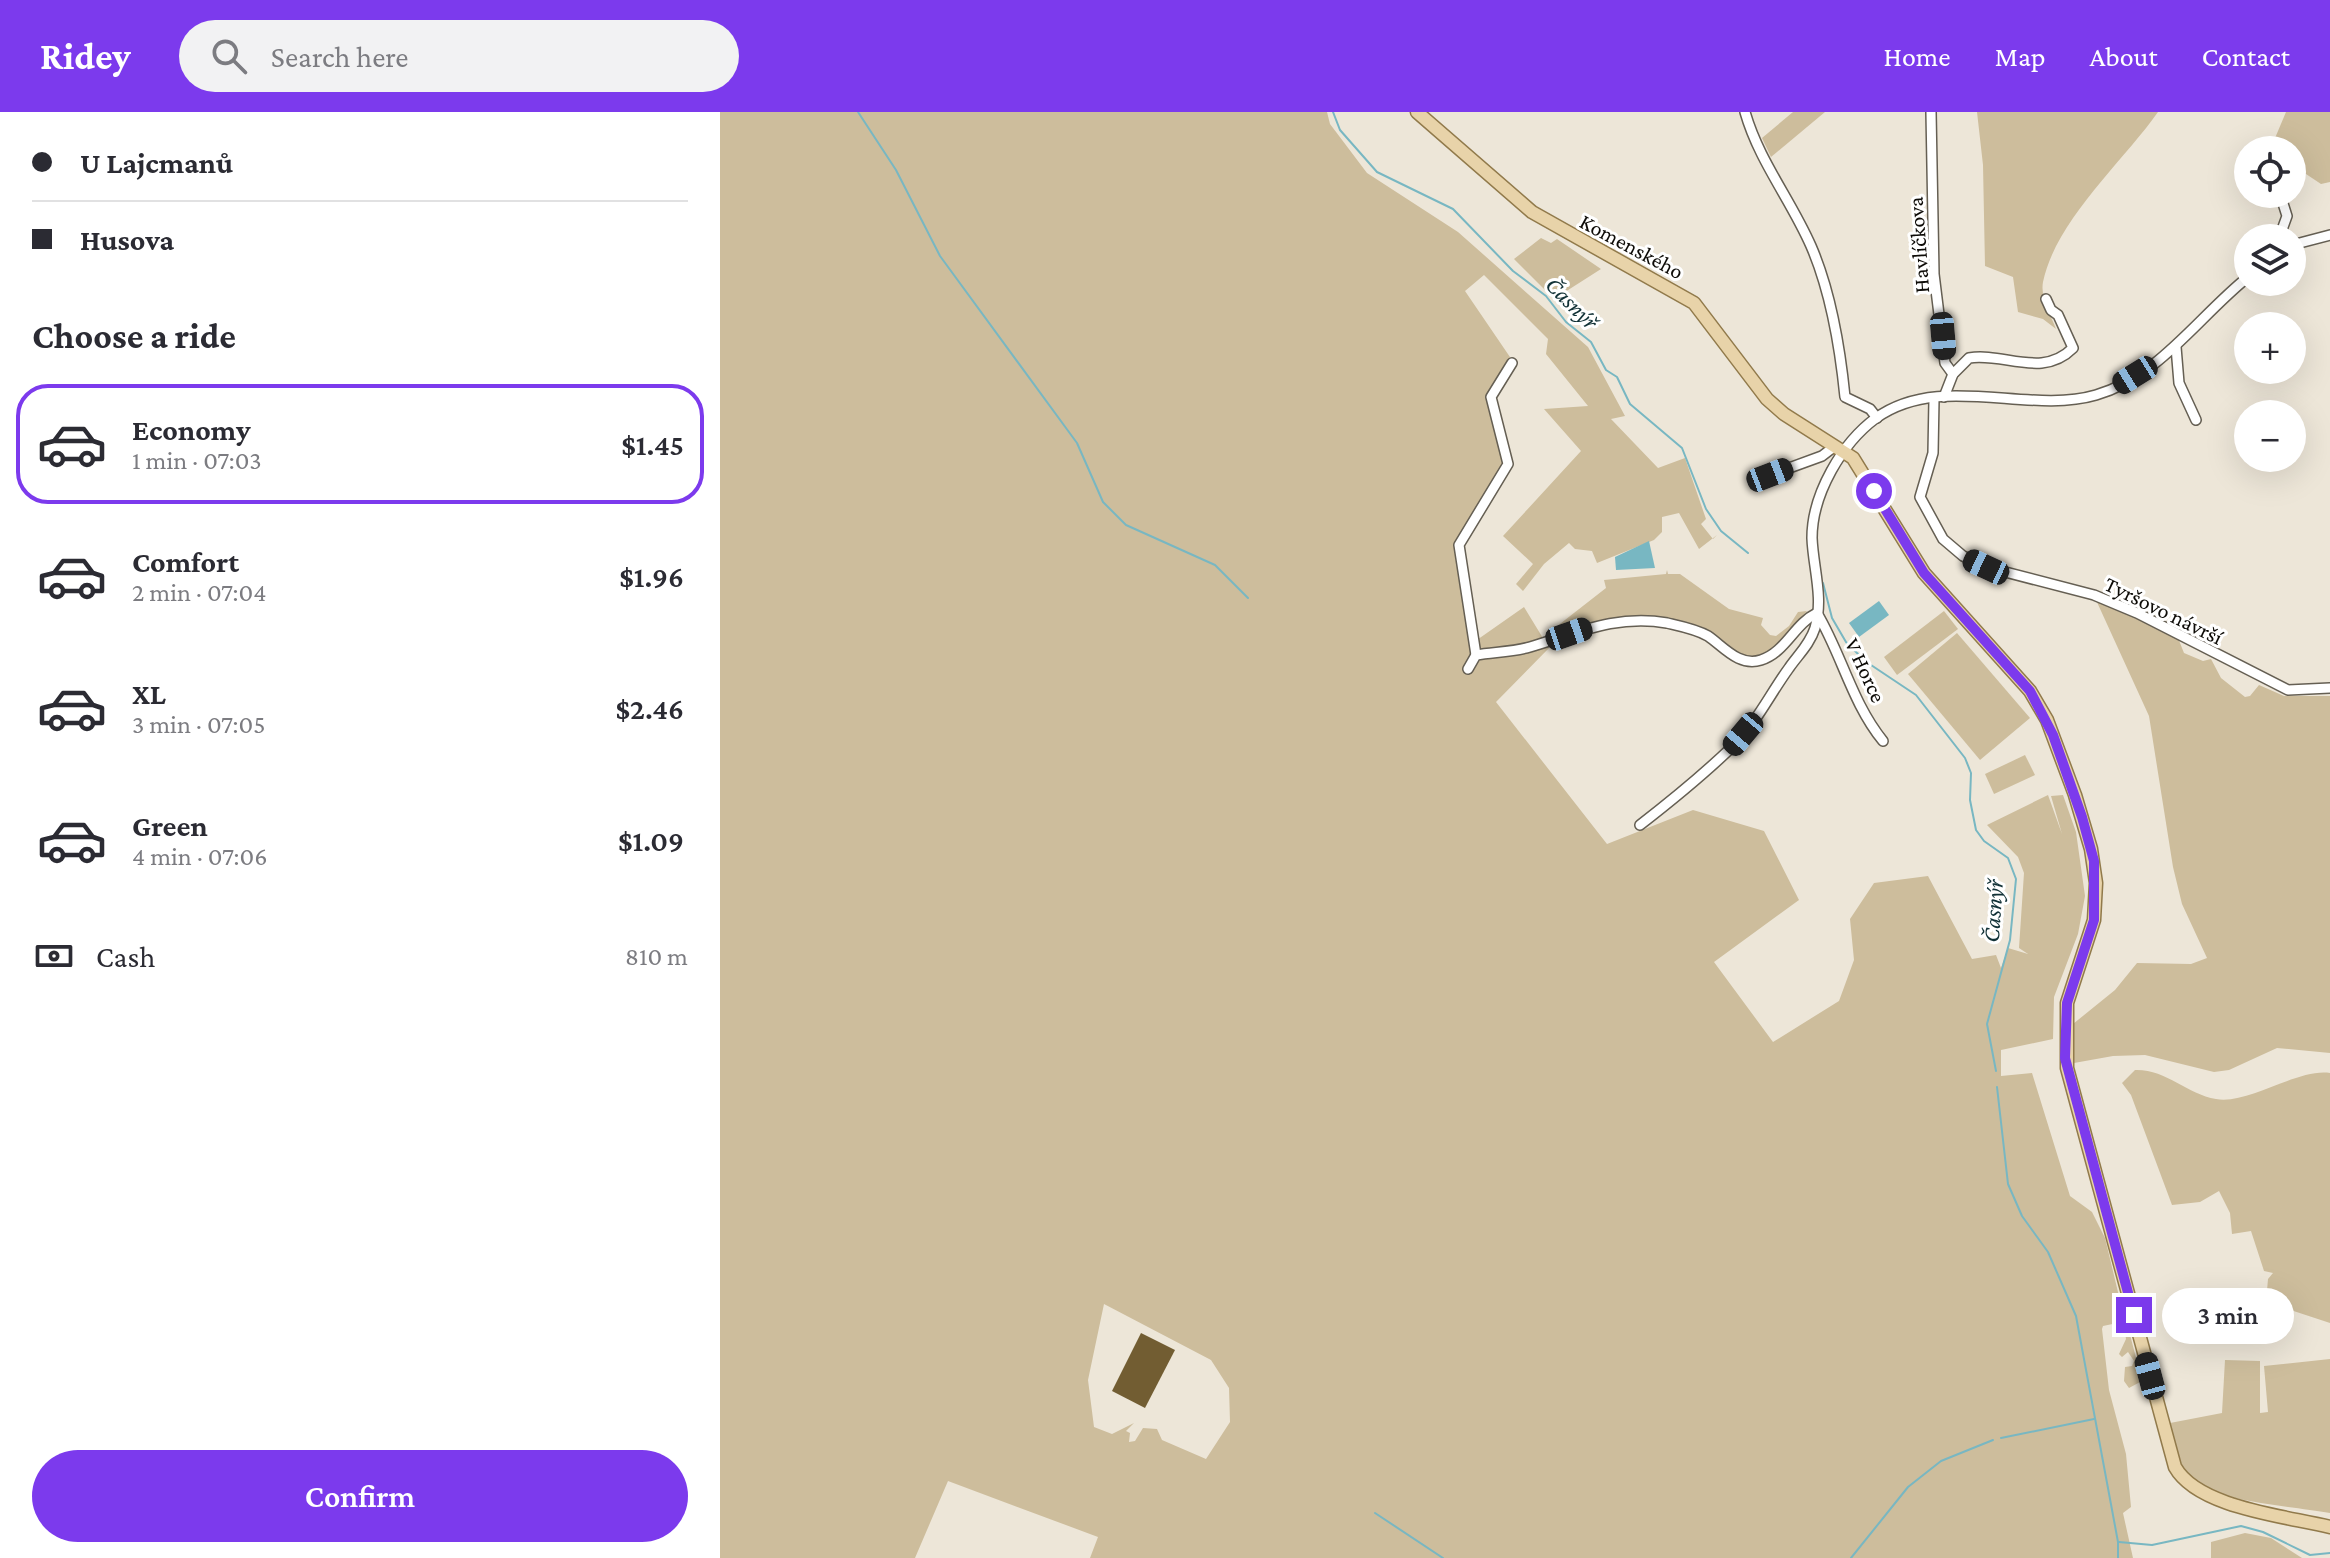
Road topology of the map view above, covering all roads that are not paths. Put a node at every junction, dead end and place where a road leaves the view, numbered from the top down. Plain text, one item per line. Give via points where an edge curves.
1 (1417, 112) edge
2 (1745, 112) edge
3 (1931, 112) edge
4 (2330, 235) edge
5 (2306, 241) edge
6 (2234, 288) edge
7 (2046, 299) dead end
8 (2176, 347) junction
9 (1512, 363) dead end
10 (1953, 374) junction
11 (1939, 398) junction
12 (1877, 418) junction
13 (2196, 420) dead end
14 (1839, 449) junction
15 (1770, 475) dead end
16 (1817, 613) junction
17 (1476, 655) junction
18 (1468, 669) dead end
19 (2330, 688) edge
20 (1883, 741) dead end
21 (1640, 825) dead end
22 (2330, 1527) edge

1 - 14 main road, Komenského via 1532,212 1694,303 1767,399
2 - 12 street via 1754,140 1811,246 1828,301 1845,397
3 - 10 street, Havlíčkova via 1934,274 1945,363
4 - 5 street
6 - 8 street
7 - 10 street via 2070,336 2073,348 2068,353 2030,365 1969,358
8 - 11 street via 2117,386 2087,397
8 - 13 street via 2179,383
9 - 17 street via 1491,397 1508,464 1459,545
10 - 11 street
11 - 12 street via 1912,402
11 - 19 street, Tyršovo návrší via 1933,453 1920,497 1954,549 1986,567 2094,595 2137,613 2288,690
12 - 14 street
14 - 15 street
14 - 16 street via 1814,523
14 - 22 main road, Komenského via 1861,468 1924,573 2030,691 2053,735 2082,817 2094,861 2095,908 2067,1003 2067,1068 2175,1467 2205,1496
16 - 17 street via 1779,650 1753,661 1735,658 1707,635 1690,629 1622,620 1527,648
16 - 20 street, V Horce via 1851,690
16 - 21 street via 1803,651 1754,722
17 - 18 street

